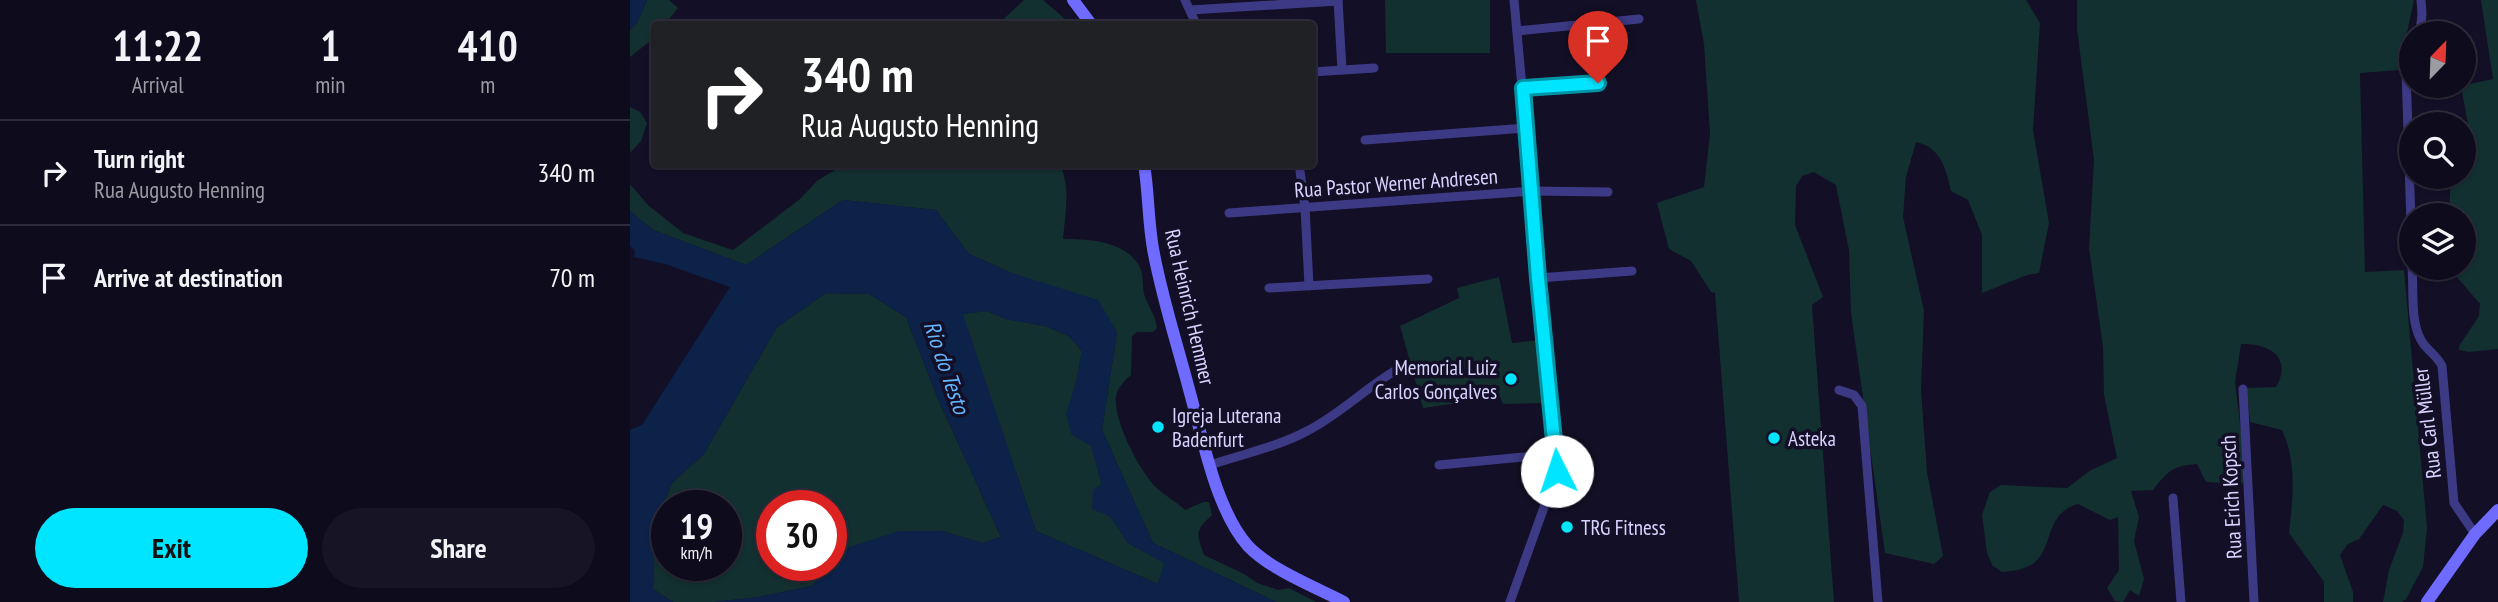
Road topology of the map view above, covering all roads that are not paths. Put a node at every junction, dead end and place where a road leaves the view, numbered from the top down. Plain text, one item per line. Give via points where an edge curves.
1 (1073, 0) edge
2 (1185, 0) edge
3 (1514, 0) edge
4 (2421, 0) edge
5 (1338, 1) edge
6 (1190, 10) junction
7 (1639, 19) dead end
8 (1089, 21) edge
9 (1194, 21) edge
10 (2422, 21) edge
11 (1517, 31) junction
12 (1374, 68) dead end
13 (1342, 70) junction
14 (1316, 72) edge
15 (1598, 83) dead end
16 (1523, 88) junction
17 (2407, 98) edge
18 (1526, 128) junction
19 (1365, 140) dead end
20 (1144, 168) edge
21 (1300, 168) edge
22 (1532, 191) junction
23 (1608, 192) dead end
24 (2410, 203) edge
25 (1305, 207) junction
26 (1229, 213) dead end
27 (1632, 271) dead end
28 (1538, 278) junction
29 (1428, 279) dead end
30 (2413, 280) edge
31 (1308, 286) junction
32 (1269, 288) dead end
33 (1405, 365) dead end
34 (2243, 389) dead end
35 (1839, 390) dead end
36 (1556, 454) junction
37 (1439, 465) dead end
38 (1210, 466) junction
39 (2173, 498) dead end
40 (2498, 510) edge
41 (2475, 534) junction
42 (1344, 602) edge
43 (1510, 602) edge
44 (1878, 602) edge
45 (2180, 602) edge
46 (2254, 602) edge
47 (2427, 602) edge

1 - 8 street
2 - 6 street
3 - 11 street
4 - 10 street
5 - 6 street
5 - 13 street
6 - 9 street
7 - 11 street
11 - 16 street
12 - 13 street
13 - 14 street
15 - 16 street
16 - 18 street
17 - 24 street
18 - 19 street
18 - 22 street
20 - 38 street, Rua Heinrich Hemmer via 1161,288
21 - 25 street
22 - 23 street, Rua Pastor Werner Andresen
22 - 25 street, Rua Pastor Werner Andresen
22 - 28 street
25 - 26 street, Rua Pastor Werner Andresen
25 - 31 street
27 - 28 street
28 - 36 street
29 - 31 street
30 - 41 street, Rua Carl Müller via 2416,328 2422,343 2442,366 2454,503
31 - 32 street
33 - 38 street via 1306,432
34 - 46 street, Rua Erich Kopsch
35 - 44 street via 1854,395 1862,406
36 - 37 street
36 - 43 street via 1557,471
38 - 42 street, Rua Heinrich Hemmer via 1228,514 1250,548
39 - 45 street
40 - 41 street
41 - 47 street

